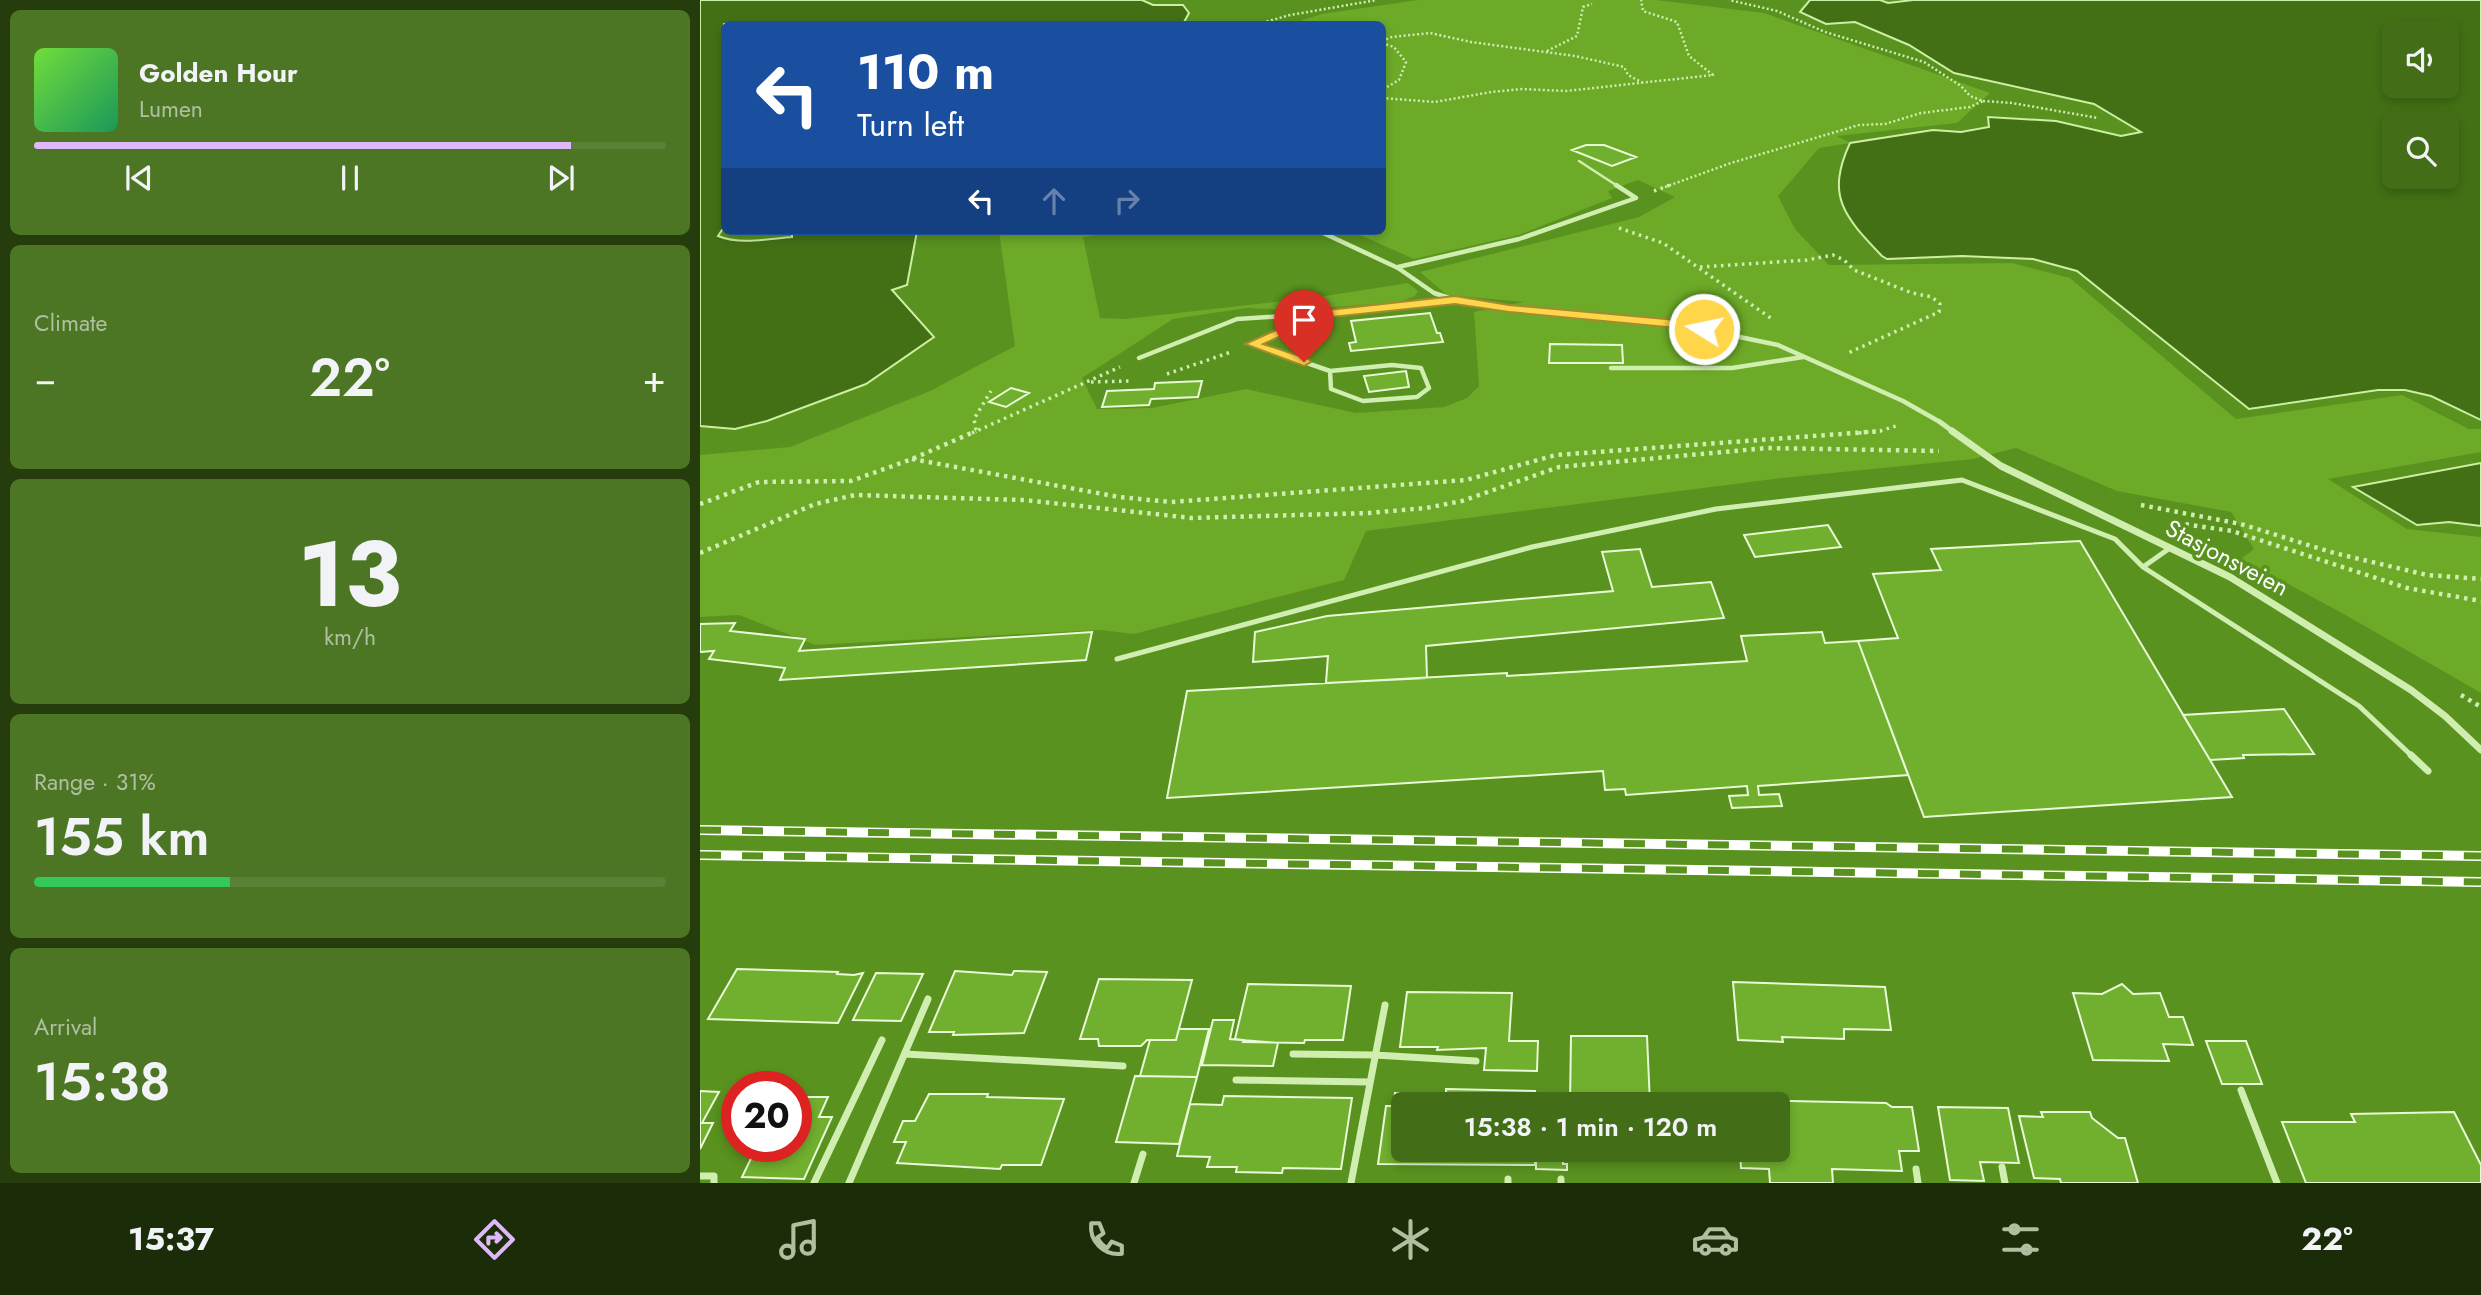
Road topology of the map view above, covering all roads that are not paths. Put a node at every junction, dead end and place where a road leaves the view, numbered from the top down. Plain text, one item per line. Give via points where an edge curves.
1 (1580, 161) dead end
2 (1328, 235) edge
3 (1398, 268) junction
4 (1455, 300) junction
5 (1319, 314) junction
6 (1803, 356) junction
7 (1139, 358) road end
8 (1611, 368) dead end
9 (1330, 371) junction
10 (1940, 422) joint
11 (2170, 548) junction
12 (2143, 567) junction
13 (1117, 659) dead end
14 (2481, 750) edge
15 (2427, 771) dead end
16 (928, 999) dead end
17 (1385, 1005) dead end
18 (881, 1040) dead end
19 (905, 1054) junction
20 (1293, 1054) dead end
21 (1375, 1055) junction
22 (1476, 1060) dead end
23 (1123, 1066) dead end
24 (1236, 1080) dead end
25 (1370, 1082) junction
26 (2241, 1090) dead end
27 (1143, 1154) dead end
28 (2002, 1167) dead end
29 (1916, 1169) dead end
30 (700, 1177) edge
31 (714, 1183) edge
32 (814, 1183) edge
33 (849, 1183) edge
34 (1134, 1183) edge
35 (1351, 1183) edge
36 (1918, 1183) edge
37 (2005, 1183) edge
38 (2277, 1183) edge

1 - 3 lane via 1636,198 1588,217
2 - 3 lane
3 - 4 lane via 1434,293
4 - 5 lane
4 - 6 lane via 1677,324 1778,345
5 - 7 lane via 1237,319
5 - 9 lane via 1252,344
6 - 8 lane via 1703,370
6 - 10 lane
9 - 9 lane via 1331,389 1363,401 1417,397 1429,388 1421,368 1392,365
10 - 11 street, Stasjonsveien via 2001,466
11 - 12 lane
11 - 14 street, Stasjonsveien via 2230,577 2411,690
12 - 13 lane via 2115,539 1962,480 1716,509 1559,541
12 - 15 lane via 2359,706
16 - 19 lane
17 - 21 lane
18 - 32 lane
19 - 23 lane
19 - 33 lane
20 - 21 lane
21 - 22 lane
21 - 25 lane
24 - 25 lane
25 - 35 lane
26 - 38 lane
27 - 34 lane
28 - 37 lane
29 - 36 lane
30 - 31 lane via 714,1176

